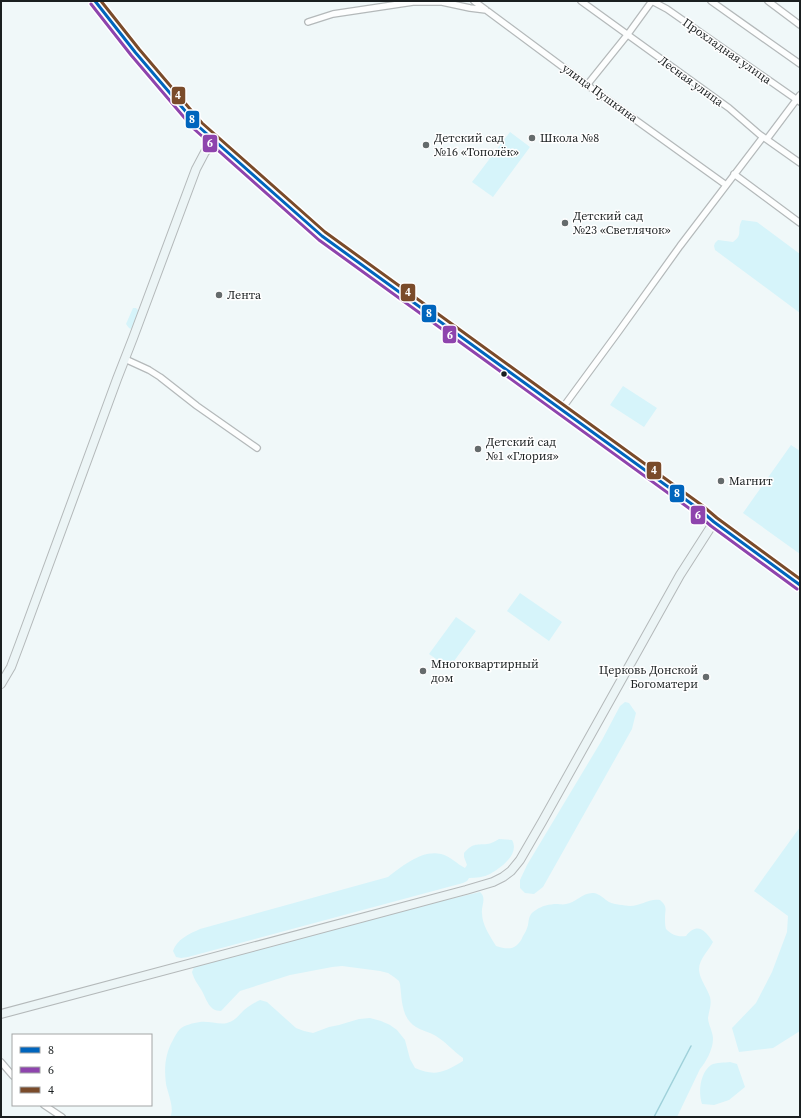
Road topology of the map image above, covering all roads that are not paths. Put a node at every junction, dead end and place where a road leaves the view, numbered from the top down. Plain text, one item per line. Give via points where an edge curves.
1 (474, 1) edge
2 (581, 1) edge
3 (652, 1) edge
4 (711, 1) edge
5 (768, 1) edge
6 (98, 3) edge
7 (486, 10) junction
8 (308, 22) dead end
9 (800, 25) edge
10 (628, 34) junction
11 (800, 64) edge
12 (587, 85) junction
13 (799, 99) edge
14 (765, 138) junction
15 (214, 141) junction
16 (800, 163) edge
17 (734, 174) junction
18 (726, 185) junction
19 (800, 223) edge
20 (125, 359) junction
21 (561, 410) junction
22 (257, 448) dead end
23 (714, 522) junction
24 (800, 585) edge
25 (1, 684) edge
26 (1, 1014) edge
27 (1, 1062) edge
28 (12, 1075) edge
29 (46, 1106) edge
30 (62, 1117) edge

1 - 7 street, улица Пушкина
2 - 10 street, Лесная улица
3 - 10 street
3 - 13 street, Прохладная улица
4 - 11 street
5 - 9 street
6 - 15 highway via 188,116
7 - 8 street via 442,2 413,2 333,14
7 - 12 street, улица Пушкина
10 - 12 street
10 - 14 street, Лесная улица via 729,108
12 - 18 street, улица Пушкина
13 - 14 street
14 - 16 street, Лесная улица
14 - 17 street
15 - 20 street via 196,169
15 - 21 highway via 322,236
17 - 18 street
17 - 19 street
18 - 21 street
20 - 22 street via 150,370
20 - 25 street via 11,667
21 - 23 highway
23 - 24 highway
23 - 26 street via 680,575 520,860 507,874 493,882 458,892
27 - 28 street
29 - 30 street

